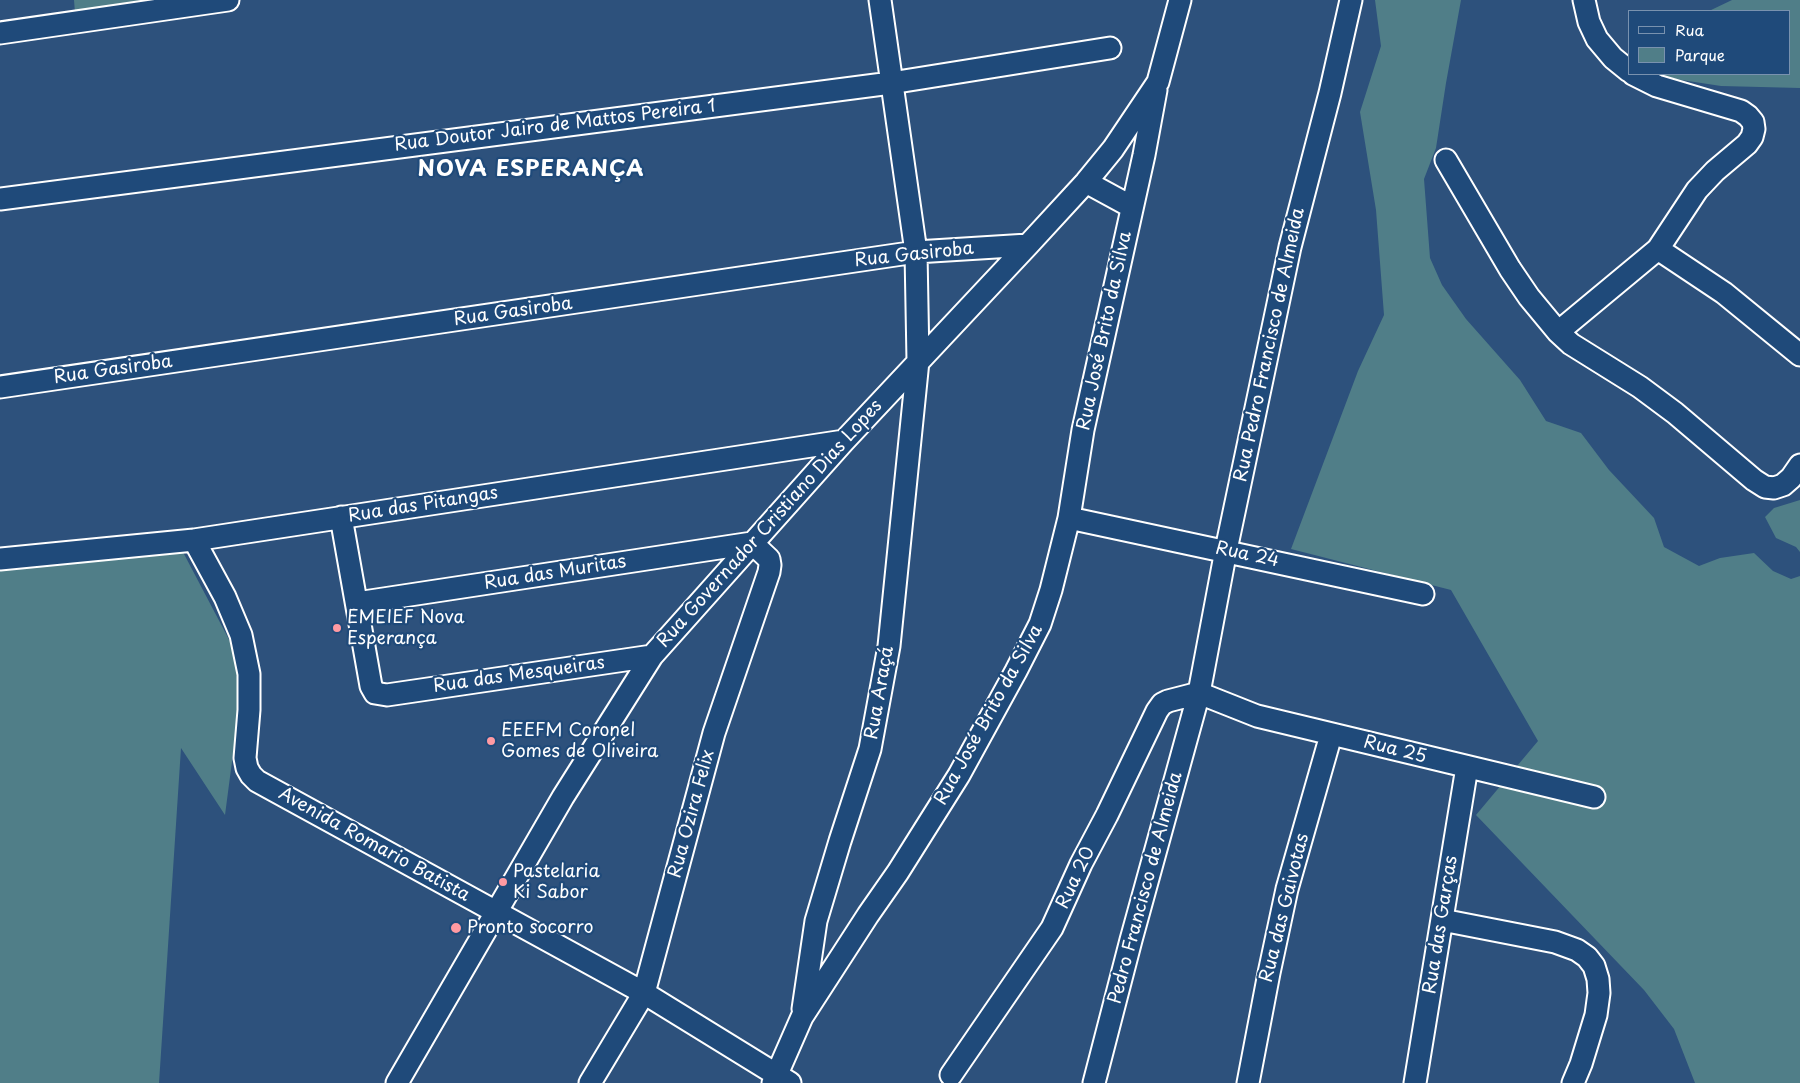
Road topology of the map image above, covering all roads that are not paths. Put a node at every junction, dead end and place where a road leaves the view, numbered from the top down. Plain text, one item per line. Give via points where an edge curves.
1 (228, 0) edge
2 (880, 0) edge
3 (1180, 0) edge
4 (1351, 0) edge
5 (1584, 0) edge
6 (0, 33) edge
7 (1110, 48) dead end
8 (1628, 70) edge
9 (1635, 75) edge
10 (1158, 82) junction
11 (891, 83) junction
12 (1446, 160) dead end
13 (1086, 182) junction
14 (0, 199) edge
15 (1132, 207) junction
16 (1028, 245) junction
17 (1658, 249) junction
18 (916, 252) junction
19 (1558, 332) junction
20 (1800, 355) edge
21 (918, 361) junction
22 (0, 387) edge
23 (844, 441) junction
24 (1800, 465) edge
25 (342, 517) junction
26 (1070, 518) junction
27 (194, 540) junction
28 (752, 543) junction
29 (1226, 550) junction
30 (0, 559) edge
31 (1423, 594) dead end
32 (357, 603) junction
33 (652, 656) junction
34 (1199, 693) junction
35 (1331, 735) junction
36 (1467, 767) junction
37 (1594, 797) dead end
38 (495, 912) junction
39 (1442, 920) junction
40 (644, 993) junction
41 (802, 1017) junction
42 (951, 1075) dead end
43 (780, 1080) edge
44 (397, 1083) edge
45 (590, 1083) edge
46 (1094, 1083) edge
47 (1248, 1083) edge
48 (1415, 1083) edge
49 (1573, 1083) edge

1 - 6 street
2 - 11 street, Rua Araçá
3 - 10 street, Rua Governador Cristiano Dias Lopes
4 - 29 street, Rua Pedro Francisco de Almeida via 1290,246
5 - 8 street via 1597,39
7 - 11 street, Rua Doutor Jairo de Mattos Pereira 1
9 - 17 street via 1657,86 1741,111 1753,122 1754,129 1747,144 1697,190
10 - 13 street, Rua Governador Cristiano Dias Lopes via 1113,149
10 - 15 street, Rua José Brito da Silva
11 - 14 street, Rua Doutor Jairo de Mattos Pereira 1
11 - 18 street, Rua Araçá
12 - 19 street via 1510,269
13 - 15 street
13 - 16 street, Rua Governador Cristiano Dias Lopes
15 - 26 street, Rua José Brito da Silva via 1083,430
16 - 18 street, Rua Gasiroba
16 - 21 street, Rua Governador Cristiano Dias Lopes
17 - 19 street
17 - 20 street via 1724,293
18 - 21 street, Rua Araçá
18 - 22 street, Rua Gasiroba
19 - 24 street via 1675,413 1765,487 1783,485
21 - 23 street, Rua Governador Cristiano Dias Lopes
21 - 41 street, Rua Araçá via 887,655 870,750 816,921
23 - 25 street, Rua das Pitangas
23 - 28 street, Rua Governador Cristiano Dias Lopes
25 - 27 street, Rua das Pitangas
25 - 32 street
26 - 29 street, Rua 24
26 - 41 street, Rua José Brito da Silva via 1040,624 1016,671 904,864
27 - 30 street, Rua das Pitangas
27 - 38 street, Avenida Romario Batista via 226,597 241,635 249,674 245,758 251,775
28 - 32 street, Rua das Muritas
28 - 33 street, Rua Governador Cristiano Dias Lopes
28 - 40 street, Rua Ozira Felix via 769,559 769,572 714,733
29 - 31 street, Rua 24
29 - 34 street, Rua Pedro Francisco de Almeida
32 - 33 street, Rua das Mesqueiras via 371,686 375,693 387,695
33 - 38 street, Rua Governador Cristiano Dias Lopes
34 - 35 street, Rua 25 via 1257,716
34 - 42 street, Rua 20 via 1168,701 1156,711 1052,928
34 - 46 street, Pedro Francisco de Almeida
35 - 36 street, Rua 25
35 - 47 street, Rua das Gaivotas via 1288,889
36 - 37 street, Rua 25
36 - 39 street, Rua das Garças
38 - 40 street, Avenida Romario Batista
38 - 44 street, Rua Governador Cristiano Dias Lopes
39 - 48 street, Rua das Garças
39 - 49 street via 1555,942 1587,957 1594,966 1599,993 1596,1015
40 - 43 street, Avenida Romario Batista
40 - 45 street, Rua Ozira Felix
41 - 43 street, Rua José Brito da Silva

